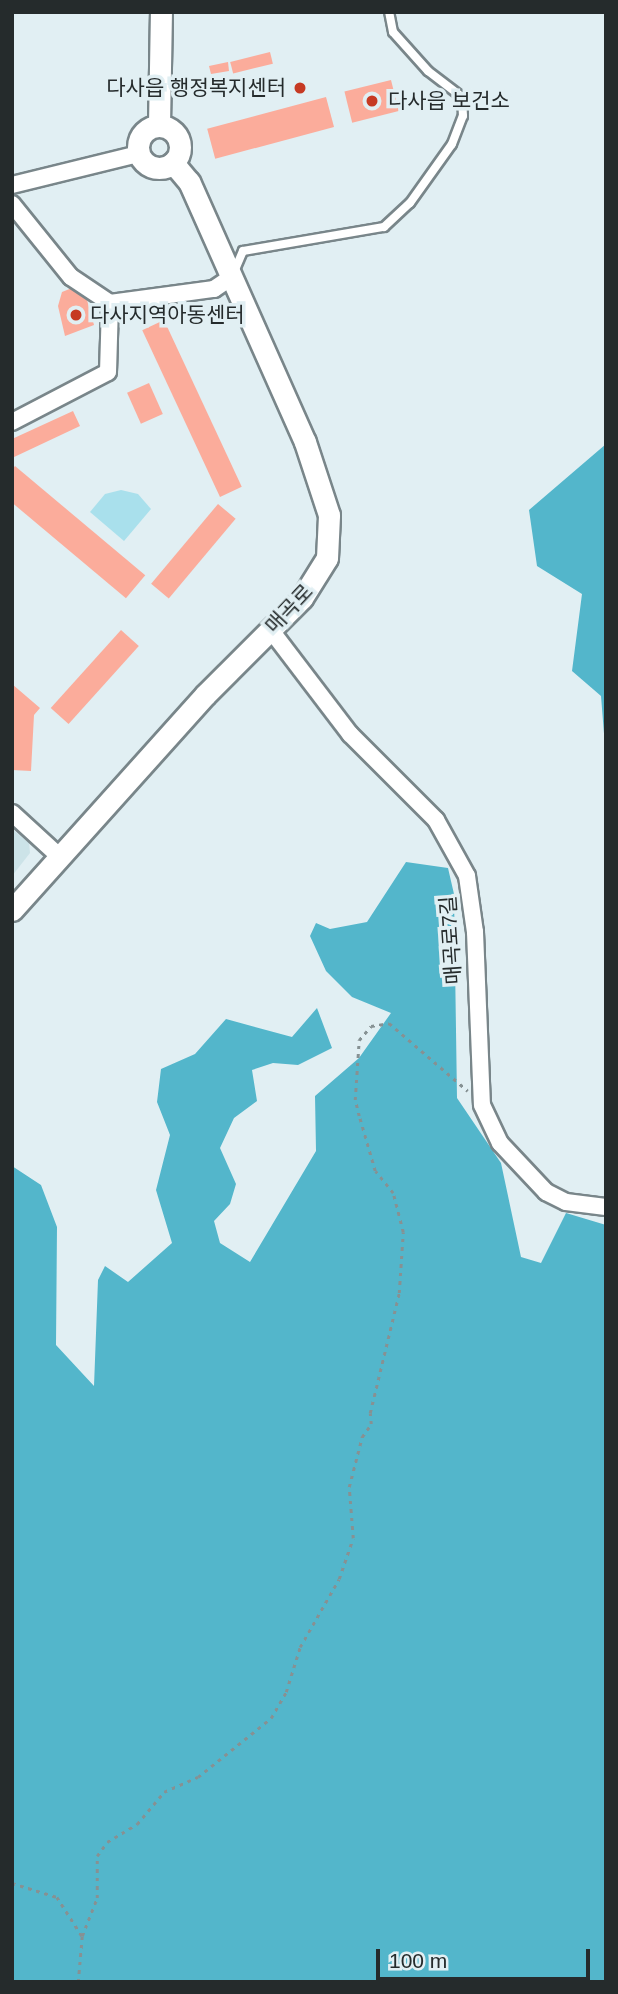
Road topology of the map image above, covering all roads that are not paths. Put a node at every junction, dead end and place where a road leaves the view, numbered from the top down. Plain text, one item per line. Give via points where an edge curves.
1 (161, 12) edge
2 (389, 12) edge
3 (159, 125) junction
4 (138, 154) junction
5 (173, 163) junction
6 (12, 185) edge
7 (12, 204) edge
8 (232, 277) junction
9 (110, 303) junction
10 (12, 422) edge
11 (270, 629) junction
12 (12, 813) edge
13 (59, 856) junction
14 (12, 910) edge
15 (606, 1207) edge

1 - 3 street
2 - 8 lane via 393,32 428,71 462,97 463,116 452,144 410,203 384,227 243,251
3 - 4 street via 141,135
3 - 5 street via 172,130 180,143
4 - 5 street via 152,167
4 - 6 street
5 - 8 street, 매곡로 via 189,182
7 - 9 street via 71,277
8 - 9 street via 214,289
8 - 11 street, 매곡로 via 305,442 329,515 329,548 319,577
9 - 10 street via 108,372
11 - 13 street, 매곡로
11 - 15 street, 매곡로7길 via 349,734 436,820 467,876 475,932 482,1100 500,1143 528,1176 566,1202
12 - 13 street
13 - 14 street, 매곡로

